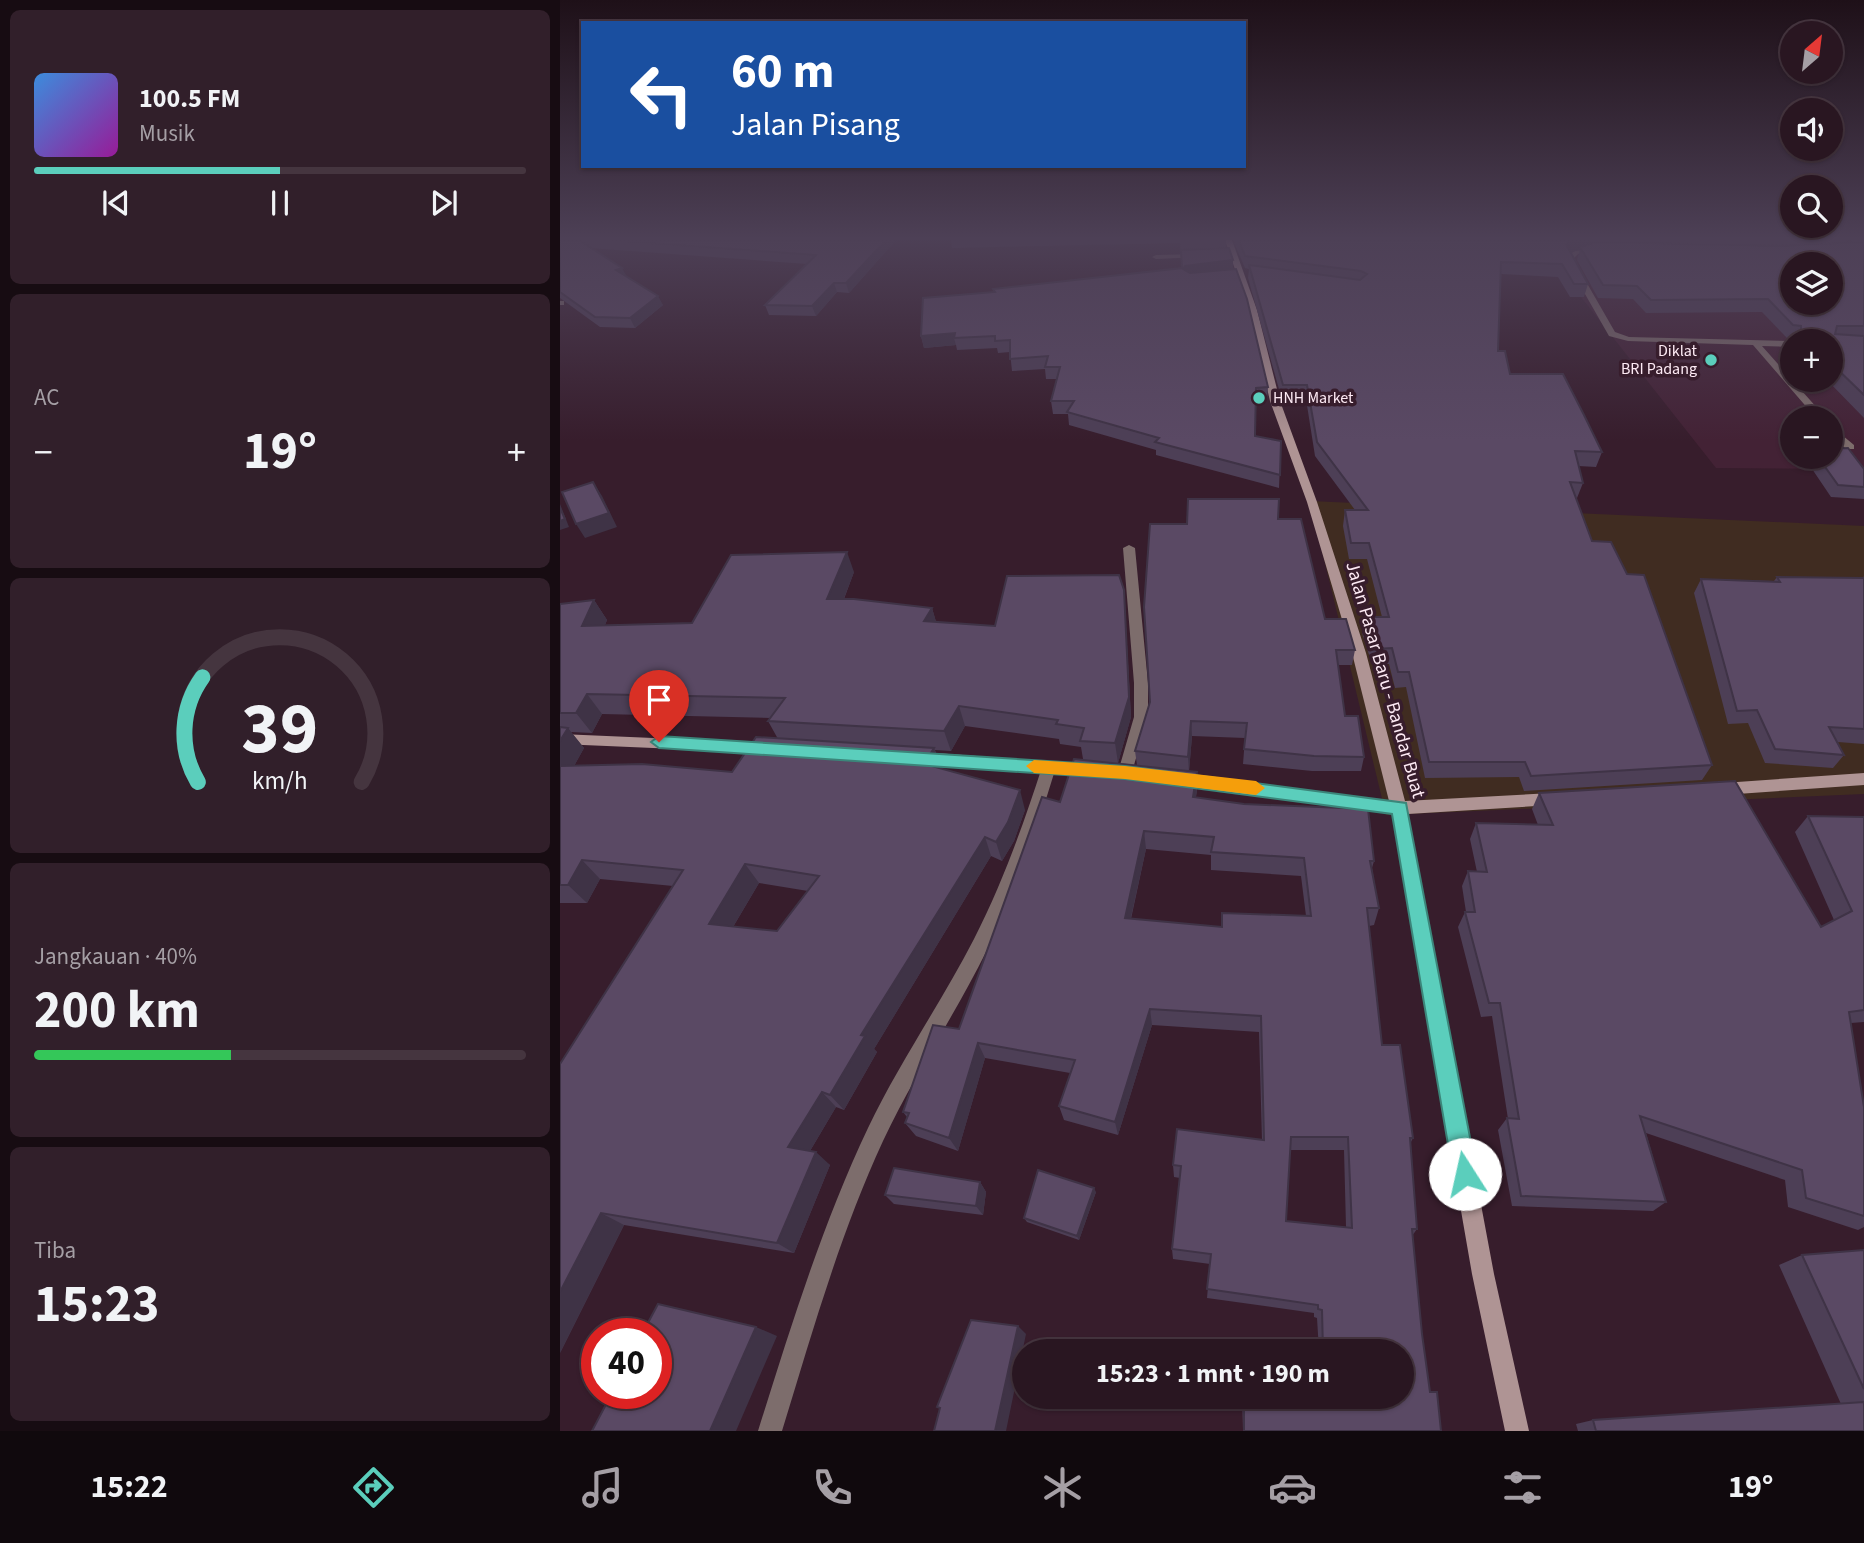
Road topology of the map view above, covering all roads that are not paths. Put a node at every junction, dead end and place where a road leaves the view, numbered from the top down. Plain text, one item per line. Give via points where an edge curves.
1 (1253, 307) edge
2 (1596, 307) edge
3 (1755, 343) junction
4 (1780, 344) edge
5 (1810, 406) edge
6 (1843, 440) edge
7 (1850, 447) edge
8 (1129, 548) dead end
9 (560, 739) edge
10 (778, 748) edge
11 (899, 756) edge
12 (1049, 767) junction
13 (1164, 777) edge
14 (1864, 779) edge
15 (1709, 790) edge
16 (1562, 799) edge
17 (1399, 808) junction
18 (770, 1431) edge
19 (1517, 1431) edge

1 - 17 street, Jalan Pasar Baru - Bandar Buat via 1275,401 1359,653
2 - 3 street via 1612,334 1628,339
3 - 4 street
3 - 5 street
6 - 7 street
8 - 12 street via 1141,717 1119,772
9 - 10 street
11 - 12 street
12 - 18 street via 1006,890 876,1136 845,1206
13 - 17 street
14 - 15 street
16 - 17 street
17 - 19 street, Jalan Pasar Baru - Bandar Buat via 1483,1274

